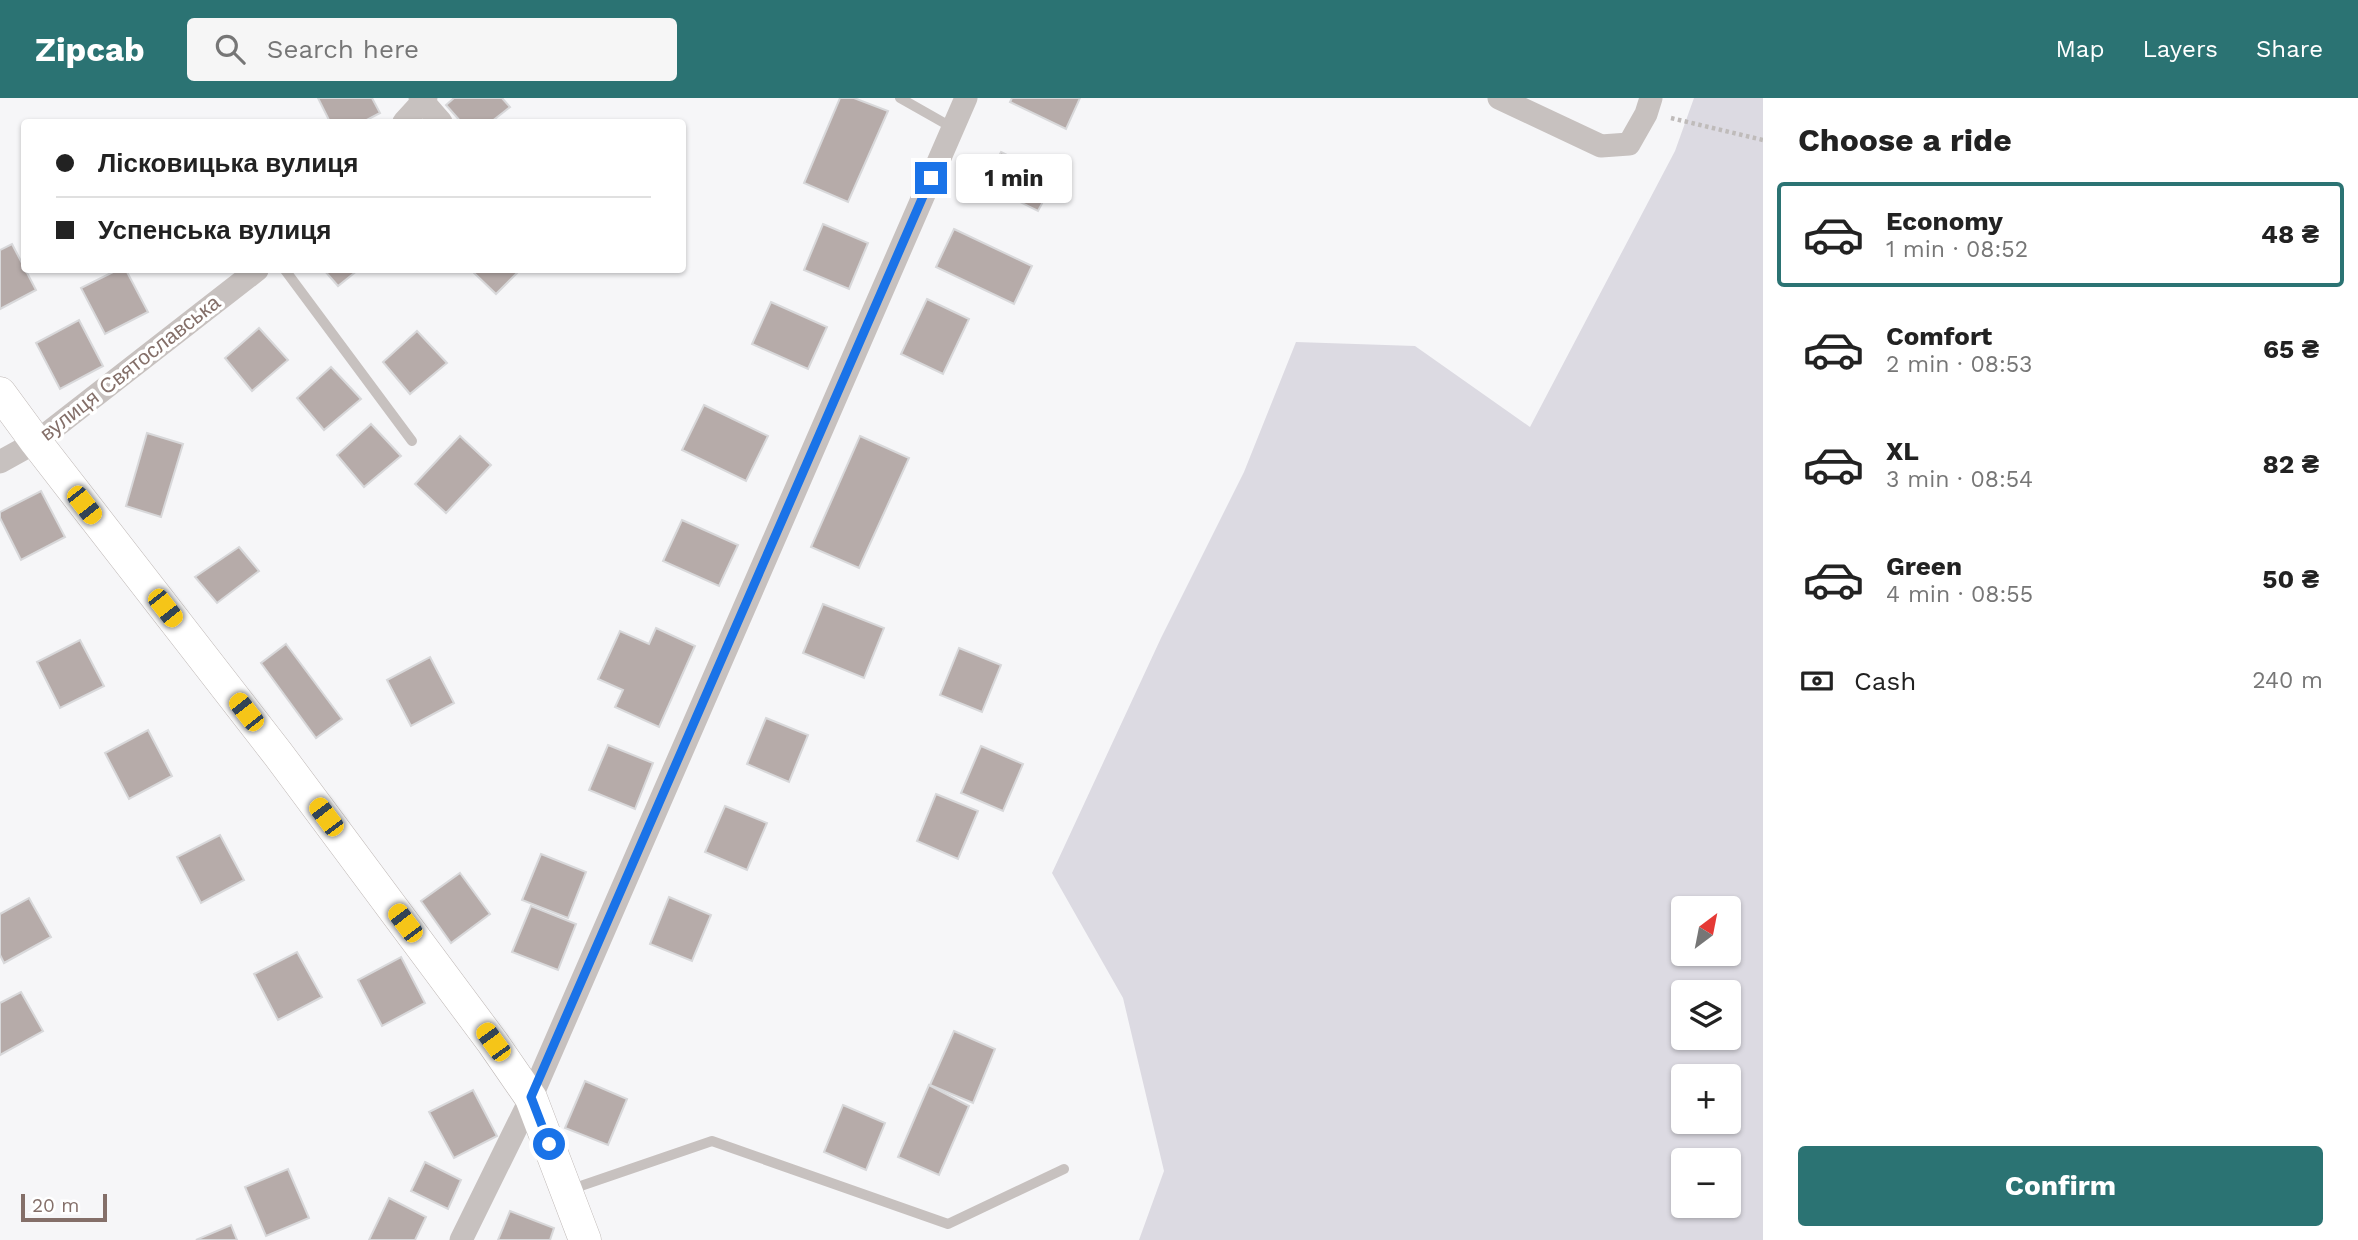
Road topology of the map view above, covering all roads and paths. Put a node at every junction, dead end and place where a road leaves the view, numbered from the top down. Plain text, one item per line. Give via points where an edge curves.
1 (900, 98) edge
2 (966, 98) edge
3 (1499, 98) edge
4 (422, 99) edge
5 (1649, 106) edge
6 (406, 119) edge
7 (439, 119) edge
8 (953, 128) junction
9 (1763, 140) edge
10 (253, 273) edge
11 (287, 273) edge
12 (0, 393) edge
13 (412, 441) dead end
14 (36, 442) junction
15 (0, 462) edge
16 (531, 1097) junction
17 (1064, 1169) dead end
18 (567, 1191) junction
19 (461, 1240) edge
20 (585, 1240) edge

1 - 8 lane
2 - 8 street
3 - 5 street via 1601,146 1629,144
4 - 6 street
4 - 7 street
5 - 9 path
8 - 16 street
10 - 14 street, вулиця Святославська
11 - 13 lane
12 - 14 main road
14 - 15 street, вулиця Святославська
14 - 16 main road via 287,765
16 - 18 main road
16 - 19 street
17 - 18 lane via 948,1224 712,1141
18 - 20 main road

